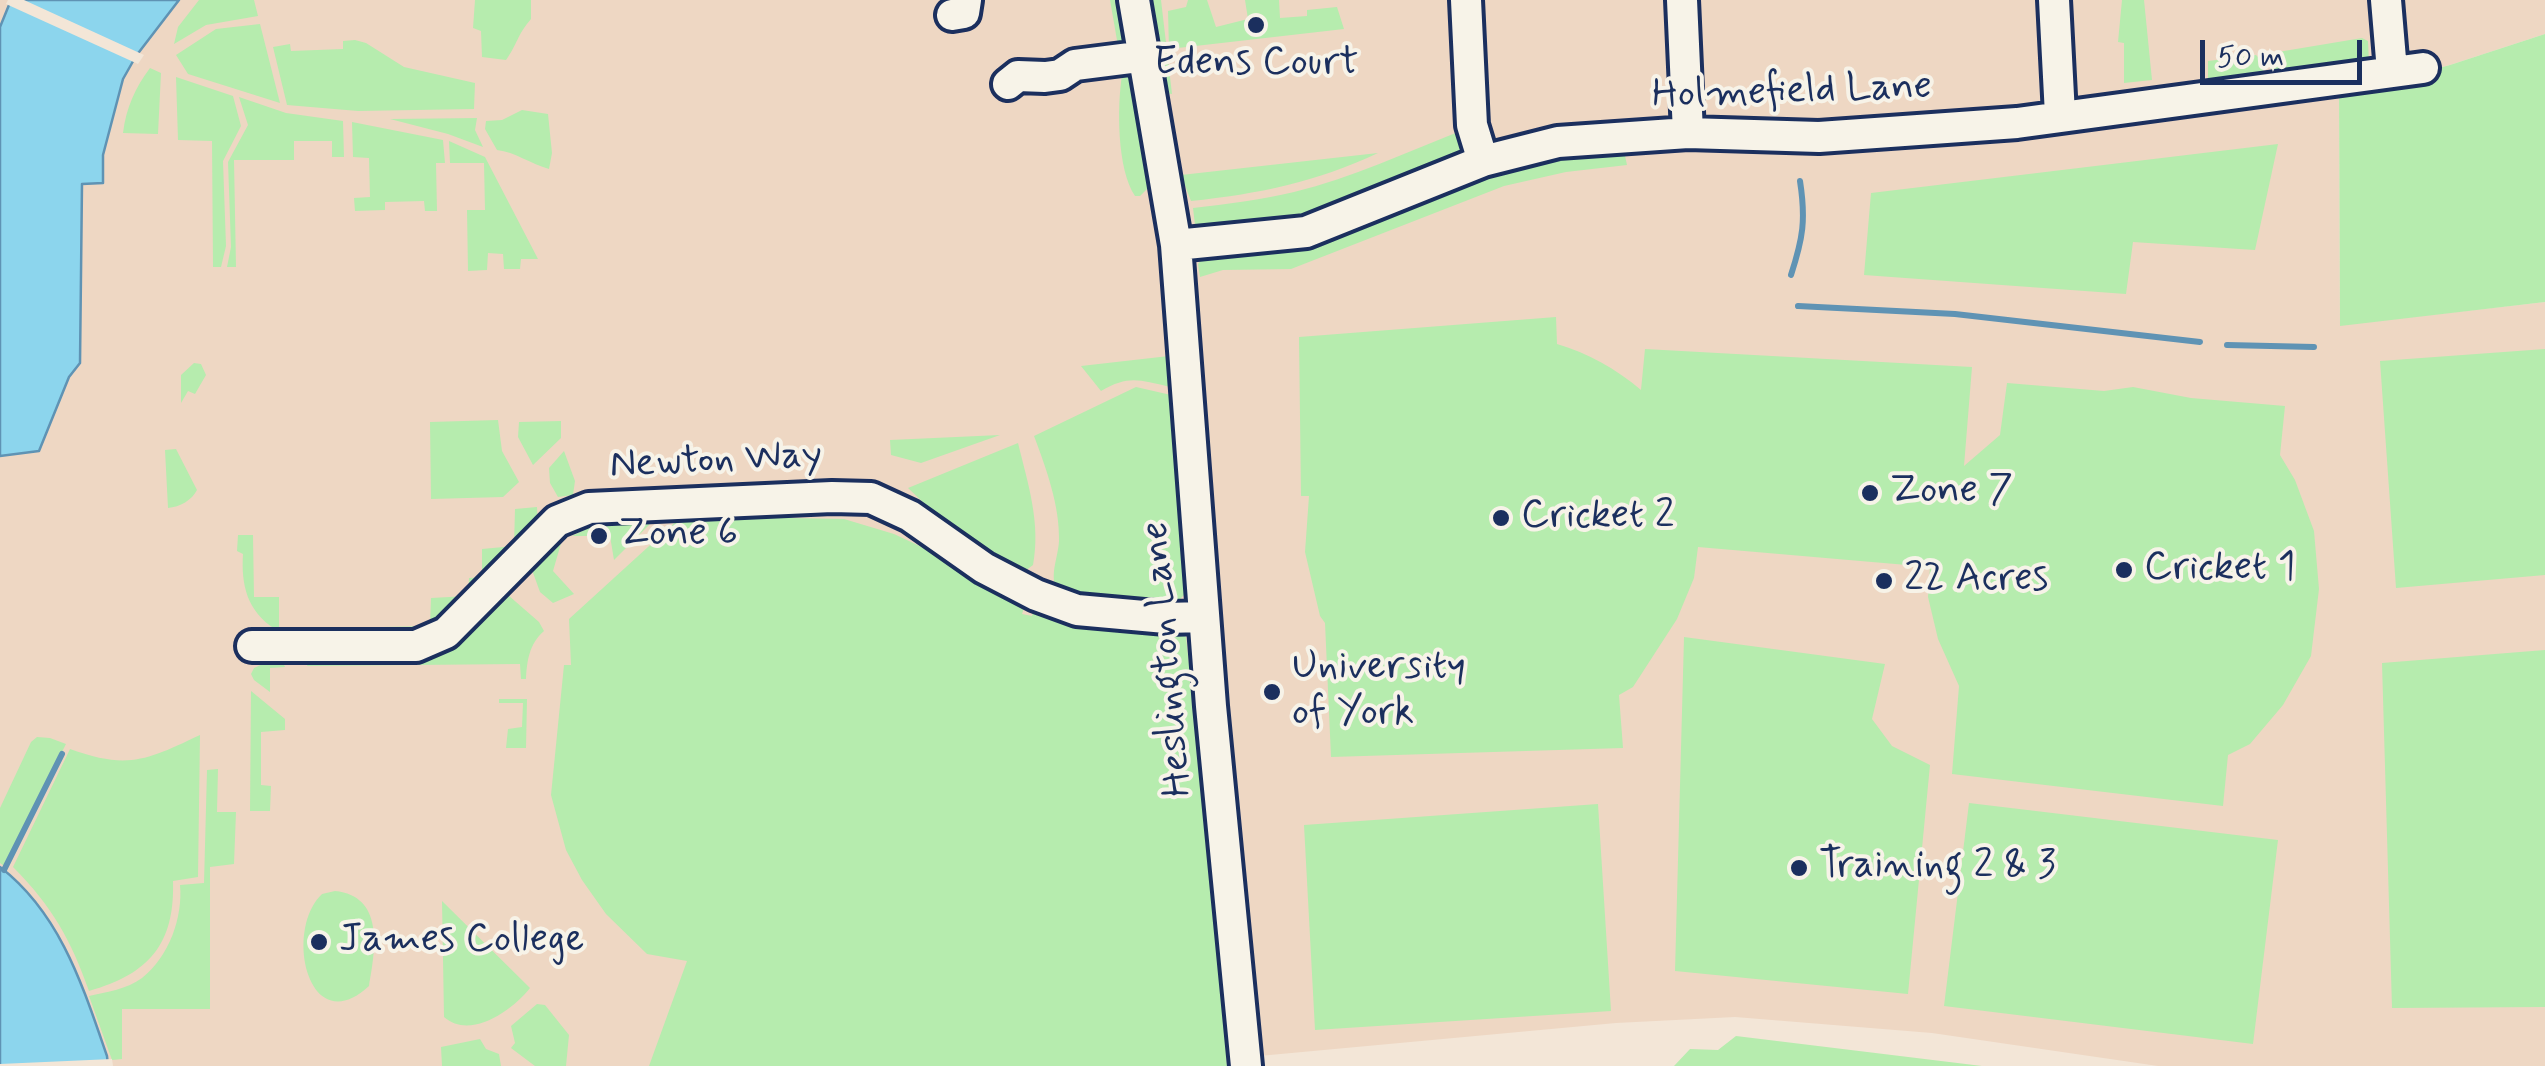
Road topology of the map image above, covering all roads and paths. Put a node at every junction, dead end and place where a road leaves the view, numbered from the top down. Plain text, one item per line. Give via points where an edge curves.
1 (1134, 0) edge
2 (1466, 0) edge
3 (1682, 0) edge
4 (2054, 0) edge
5 (2386, 0) edge
6 (1146, 56) junction
7 (2423, 68) dead end
8 (2392, 71) junction
9 (1008, 84) dead end
10 (2060, 115) junction
11 (1688, 134) junction
12 (1483, 160) junction
13 (1176, 245) junction
14 (1204, 617) junction
15 (252, 646) dead end
16 (1246, 1066) edge

1 - 6 street, Heslington Lane
2 - 12 street via 1472,125
3 - 11 street
4 - 10 street
5 - 8 street
6 - 9 street via 1046,77 1018,76
6 - 13 street, Heslington Lane
7 - 8 street, Holmefield Lane
8 - 10 street, Holmefield Lane
10 - 11 street, Holmefield Lane via 1819,137
11 - 12 street, Holmefield Lane via 1558,142
12 - 13 street, Holmefield Lane via 1306,232
13 - 14 street, Heslington Lane
14 - 15 street, Newton Way via 1077,610 984,568 910,516 871,498 832,496 589,508 557,522 446,632 416,646
14 - 16 street, Heslington Lane

